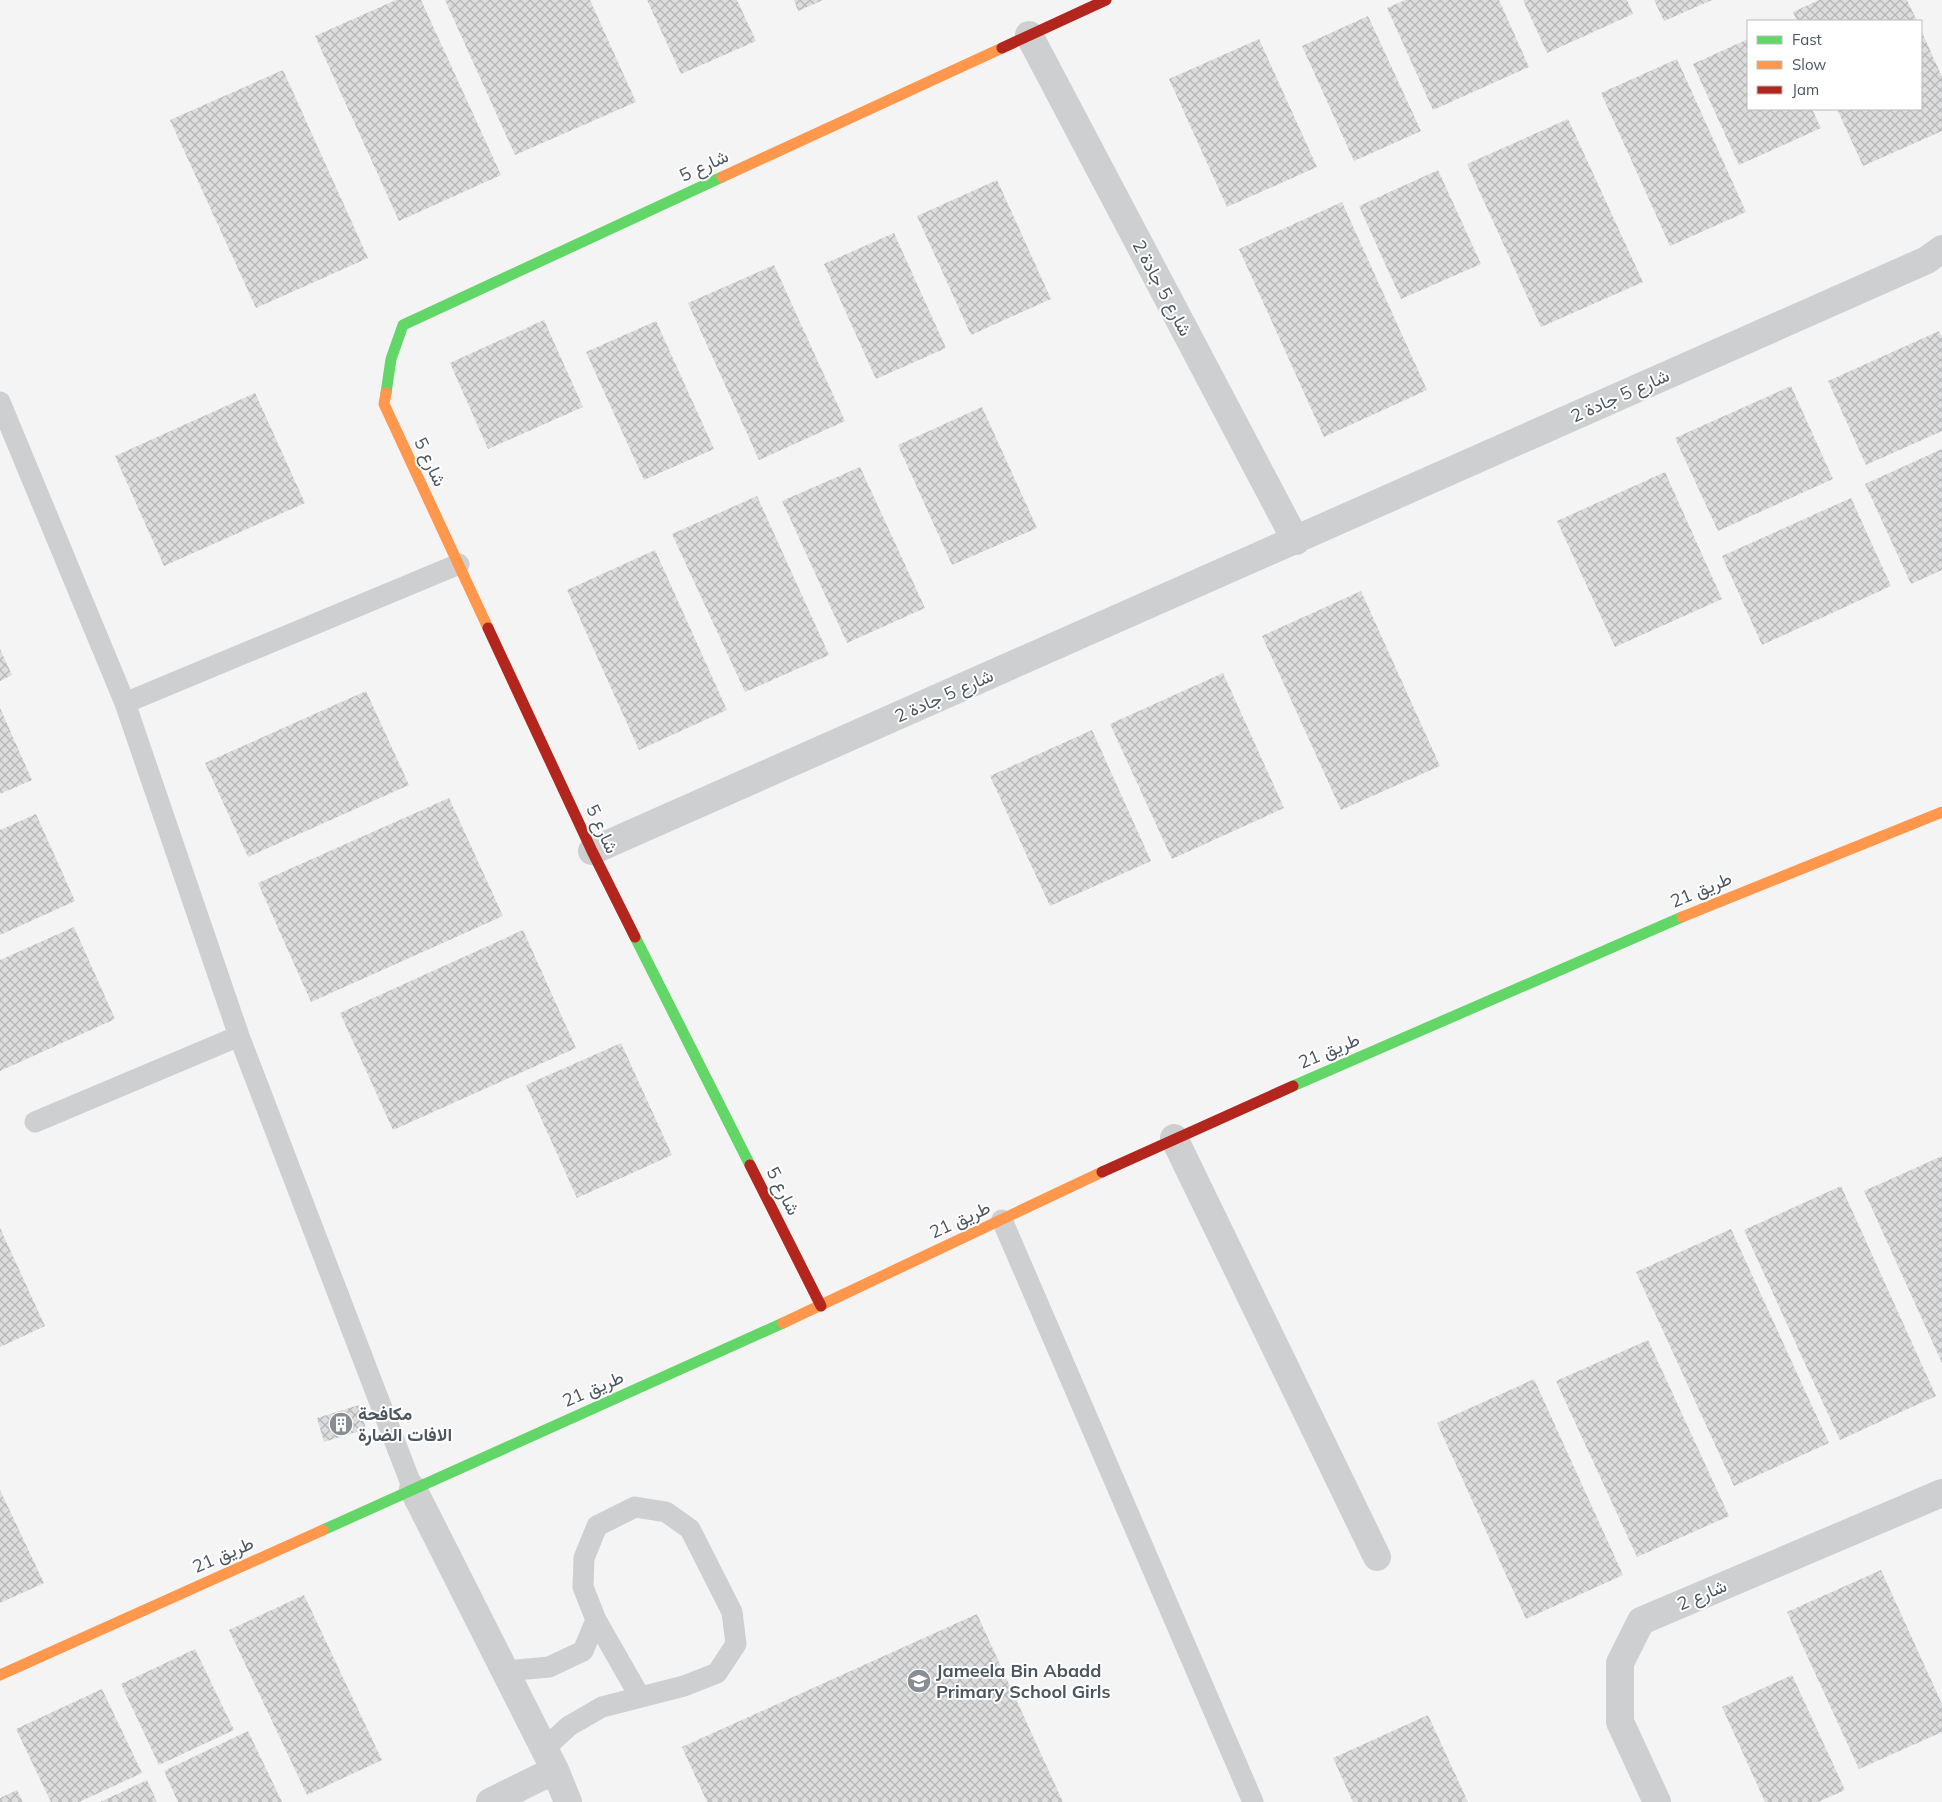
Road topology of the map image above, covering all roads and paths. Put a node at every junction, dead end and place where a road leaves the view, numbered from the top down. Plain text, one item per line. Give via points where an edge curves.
1 (1106, 0) edge
2 (1029, 35) junction
3 (1942, 249) edge
4 (0, 402) edge
5 (1296, 541) junction
6 (459, 564) junction
7 (124, 703) junction
8 (1942, 812) edge
9 (592, 851) junction
10 (239, 1036) junction
11 (35, 1122) dead end
12 (1174, 1138) junction
13 (1002, 1220) junction
14 (821, 1306) junction
15 (414, 1489) junction
16 (1942, 1493) edge
17 (1378, 1557) dead end
18 (596, 1620) junction
19 (505, 1671) junction
20 (0, 1675) edge
21 (640, 1698) junction
22 (549, 1760) junction
23 (490, 1802) edge
24 (568, 1802) edge
25 (1253, 1802) edge
26 (1657, 1802) edge

1 - 2 street, شارع 5
2 - 5 street, شارع 5 جادة 2
2 - 6 street, شارع 5 via 403,325 391,359 384,404
3 - 5 street, شارع 5 جادة 2 via 1926,260
4 - 7 lane
5 - 9 street, شارع 5 جادة 2
6 - 7 lane
6 - 9 street, شارع 5
7 - 10 lane
8 - 12 street, طريق 21 via 1736,894
9 - 14 street, شارع 5
10 - 11 lane
10 - 15 lane
12 - 13 street, طريق 21
12 - 17 street
13 - 14 street, طريق 21
13 - 25 lane
14 - 15 street, طريق 21
15 - 19 street
15 - 20 street, طريق 21
16 - 26 street, شارع 2 via 1641,1621 1620,1663 1620,1722
18 - 19 lane via 583,1651 549,1667
18 - 21 lane
18 - 21 lane via 583,1587 584,1558 597,1526 635,1507 666,1512 690,1529 732,1612 736,1644 717,1673
19 - 22 street
21 - 22 lane via 602,1707 569,1726
22 - 23 street
22 - 24 street

